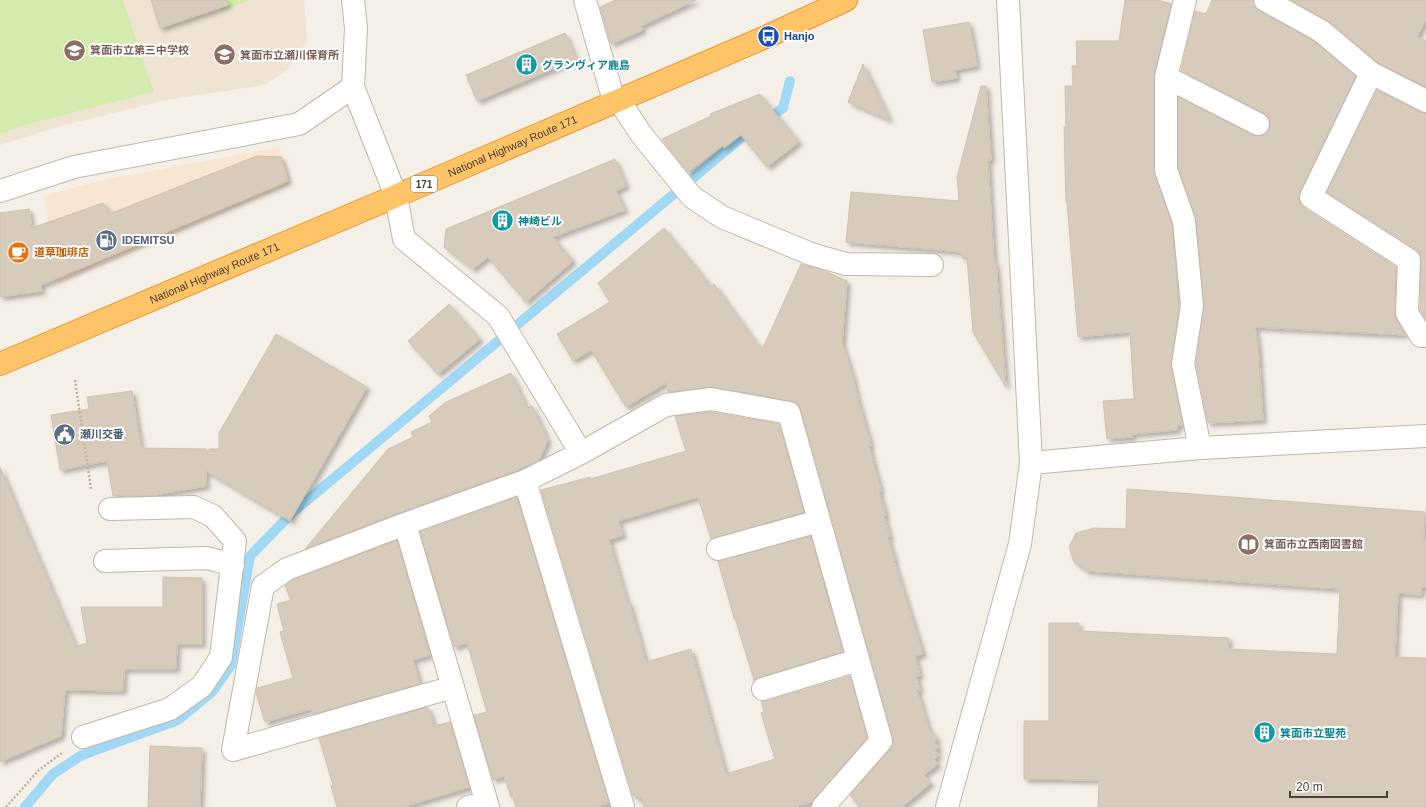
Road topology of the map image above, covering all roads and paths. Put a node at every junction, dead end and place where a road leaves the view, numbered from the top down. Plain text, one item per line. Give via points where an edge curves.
1 (353, 0) edge
2 (585, 0) edge
3 (846, 0) edge
4 (1008, 0) edge
5 (1185, 0) edge
6 (1265, 0) edge
7 (1371, 73) junction
8 (1166, 77) junction
9 (353, 87) junction
10 (616, 100) junction
11 (1426, 101) edge
12 (1258, 124) dead end
13 (0, 191) edge
14 (396, 196) junction
15 (932, 264) dead end
16 (1426, 336) edge
17 (0, 364) edge
18 (75, 380) dead end
19 (1426, 436) edge
20 (1200, 448) junction
21 (581, 453) junction
22 (1031, 463) junction
23 (525, 481) junction
24 (110, 509) joint
25 (819, 521) junction
26 (405, 524) junction
27 (718, 550) dead end
28 (105, 561) dead end
29 (244, 581) junction
30 (858, 660) junction
31 (453, 687) junction
32 (763, 689) dead end
33 (83, 737) joint
34 (481, 805) edge
35 (6, 807) edge
36 (623, 807) edge
37 (823, 807) edge
38 (947, 807) edge

1 - 9 street via 356,28
2 - 10 street
3 - 10 highway, National Highway Route 171 / 171
4 - 22 street
5 - 8 street
6 - 7 street via 1322,31
7 - 11 street
7 - 16 street via 1311,197 1409,260 1407,313 1421,336
8 - 12 street
8 - 20 street via 1166,170 1184,221 1192,306 1183,364
9 - 13 street via 299,124 74,166
9 - 14 street
10 - 14 highway, National Highway Route 171 / 171
10 - 15 street via 686,189 722,217 812,254 846,264
14 - 17 highway, National Highway Route 171 / 171
14 - 21 street via 404,239 498,316
18 - 24 path via 94,506
19 - 20 street
20 - 22 street
21 - 23 street
21 - 25 street via 666,405 711,399 789,413
22 - 38 street via 1020,544
23 - 26 street
23 - 36 street
24 - 29 street via 194,508 213,516 235,541
25 - 27 street
25 - 30 street
26 - 29 street via 287,569
26 - 31 street
28 - 29 street via 207,558
29 - 31 street via 233,750
29 - 33 street via 221,657 202,686 170,710
30 - 32 street
30 - 37 street via 881,741
31 - 34 street
33 - 35 path via 39,770

